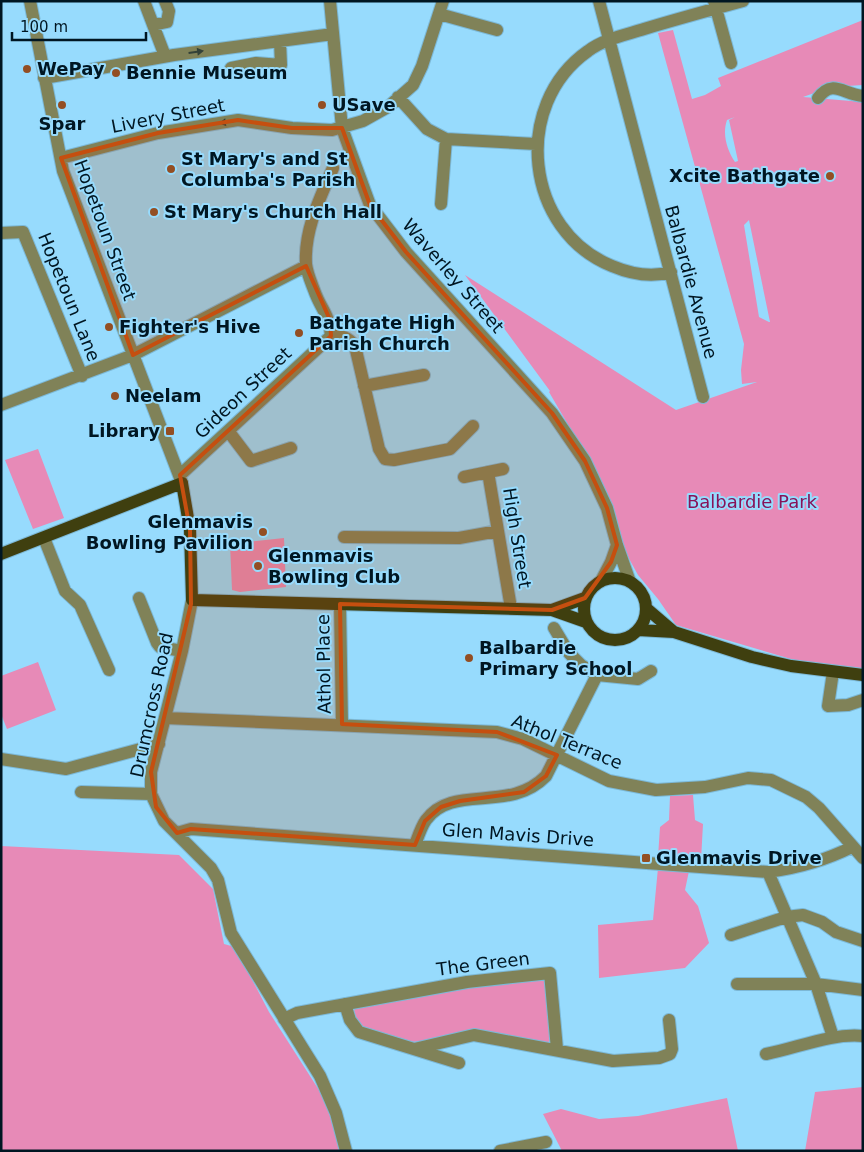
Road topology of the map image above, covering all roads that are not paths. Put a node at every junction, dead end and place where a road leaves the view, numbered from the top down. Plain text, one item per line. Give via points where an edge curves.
1 (30, 1) edge
2 (144, 1) edge
3 (165, 1) edge
4 (330, 1) edge
5 (599, 1) edge
6 (743, 1) edge
7 (715, 5) edge
8 (441, 7) edge
9 (153, 25) junction
10 (497, 30) dead end
11 (333, 34) junction
12 (609, 39) junction
13 (280, 41) junction
14 (165, 56) junction
15 (731, 63) dead end
16 (231, 68) dead end
17 (44, 78) junction
18 (863, 96) edge
19 (398, 97) junction
20 (818, 98) dead end
21 (342, 128) junction
22 (446, 139) junction
23 (536, 144) junction
24 (61, 158) junction
25 (333, 168) dead end
26 (441, 204) dead end
27 (1, 232) edge
28 (306, 266) junction
29 (670, 272) junction
30 (330, 336) junction
31 (133, 355) junction
32 (82, 376) junction
33 (424, 376) dead end
34 (364, 386) junction
35 (703, 397) dead end
36 (1, 405) edge
37 (473, 426) dead end
38 (229, 432) junction
39 (291, 448) dead end
40 (503, 469) dead end
41 (488, 472) junction
42 (464, 477) dead end
43 (181, 479) junction
44 (498, 532) junction
45 (44, 538) junction
46 (344, 538) dead end
47 (617, 545) junction
48 (1, 554) edge
49 (629, 579) junction
50 (600, 580) junction
51 (139, 598) dead end
52 (585, 598) junction
53 (192, 600) junction
54 (340, 604) junction
55 (511, 608) junction
56 (646, 608) junction
57 (552, 610) junction
58 (586, 622) junction
59 (554, 628) dead end
60 (638, 630) junction
61 (674, 632) junction
62 (182, 651) junction
63 (109, 670) dead end
64 (651, 671) dead end
65 (833, 672) junction
66 (597, 675) junction
67 (863, 675) edge
68 (863, 700) edge
69 (165, 718) junction
70 (342, 724) junction
71 (158, 744) junction
72 (557, 755) junction
73 (1, 759) edge
74 (80, 792) dead end
75 (152, 794) junction
76 (177, 833) junction
77 (415, 845) junction
78 (852, 847) junction
79 (863, 858) edge
80 (768, 872) junction
81 (786, 917) junction
82 (731, 935) dead end
83 (863, 941) edge
84 (737, 984) dead end
85 (816, 984) junction
86 (863, 990) edge
87 (345, 1004) junction
88 (284, 1019) junction
89 (668, 1020) dead end
90 (863, 1036) edge
91 (833, 1037) junction
92 (414, 1048) junction
93 (557, 1049) junction
94 (766, 1054) dead end
95 (459, 1063) dead end
96 (546, 1142) dead end
97 (346, 1151) edge
98 (500, 1151) edge

1 - 17 street, Hopetoun Street
2 - 9 street
3 - 9 street via 169,11 167,22
4 - 11 street, Waverley Street
5 - 12 street, Balbardie Avenue
6 - 7 street
7 - 12 street
7 - 15 street
8 - 10 street
8 - 19 street, Livery Street via 413,85
9 - 14 street
11 - 13 street
11 - 21 street, Waverley Street
12 - 23 street via 587,51 568,69 547,99
12 - 29 street, Balbardie Avenue
14 -> 13 street
13 - 16 street via 280,65 256,63
14 - 17 street
17 - 24 street, Hopetoun Street
18 - 20 street via 834,88 824,90
19 - 21 street, Livery Street via 388,107 363,121
19 - 22 street via 427,128
21 -> 24 street, Livery Street via 276,126 238,120
21 - 47 street, Waverley Street via 370,205 406,252 552,413 585,461 608,508
22 - 23 street
22 - 26 street
23 - 29 street via 543,194 554,217 571,238 600,262 620,270 640,275
24 - 31 street, Hopetoun Street via 66,180
25 - 28 street via 316,208 306,244
27 - 32 street, Hopetoun Lane via 23,232
28 - 30 street via 317,299 330,320
28 - 31 street
29 - 35 street, Balbardie Avenue
30 - 34 street via 340,335 355,346
30 - 38 street, Gideon Street
31 - 32 street
31 - 43 street, Hopetoun Street
32 - 36 street
33 - 34 street
34 - 37 street via 379,449 385,459 450,449
38 - 39 street via 251,461
38 - 43 street, Gideon Street
40 - 41 street, High Street
41 - 42 street, High Street
41 - 44 street, High Street
43 - 45 main road
43 - 53 main road, Drumcross Road via 190,530
44 - 46 street via 459,538
44 - 55 street, High Street
45 - 48 main road
45 - 63 street via 65,591 80,605
47 - 49 street, Waverley Street
47 - 50 street via 612,562
49 - 50 main road
49 - 56 main road via 641,591
50 - 52 main road
51 - 62 street via 160,647
52 - 57 main road
52 - 58 main road
53 - 54 main road
53 - 62 street, Drumcross Road
54 - 55 main road
54 - 70 street, Athol Place
55 - 57 main road
56 - 60 main road via 645,620
56 - 61 main road
57 - 58 main road
58 - 60 main road via 600,636 612,640 623,639
59 - 66 street via 569,652
60 - 61 main road
61 - 65 main road via 752,657
62 - 69 street, Drumcross Road
64 - 66 street via 638,680
65 - 67 main road
65 - 68 street via 828,706
66 - 72 street
69 - 70 street, Athol Terrace
69 - 71 street, Drumcross Road
70 - 72 street, Athol Terrace via 497,732
71 - 73 street via 66,769
71 - 75 street, Drumcross Road via 151,772
72 - 77 street via 546,776 524,792 498,798 460,800 441,807 425,821
72 - 78 street, Athol Terrace via 609,781 656,790 705,787 748,778 771,780 806,797 820,808
74 - 75 street
75 - 76 street, Drumcross Road via 164,821
76 - 77 street, Glen Mavis Drive via 191,828
76 - 88 street, Drumcross Road via 211,868 218,880 231,933
77 - 80 street, Glen Mavis Drive
78 - 79 street, Athol Terrace
78 - 80 street, Glen Mavis Drive via 826,860
80 - 81 street
81 - 82 street
81 - 83 street via 803,915
81 - 85 street
84 - 85 street
85 - 86 street
85 - 91 street
87 - 88 street, The Green via 297,1013
87 - 92 street via 350,1020 359,1032
87 - 93 street, The Green via 467,982 550,973
88 - 97 street, Drumcross Road via 320,1076 336,1113
89 - 93 street via 672,1048 670,1054 659,1058 613,1061
90 - 91 street
91 - 94 street
92 - 93 street via 474,1035
92 - 95 street
96 - 98 street

